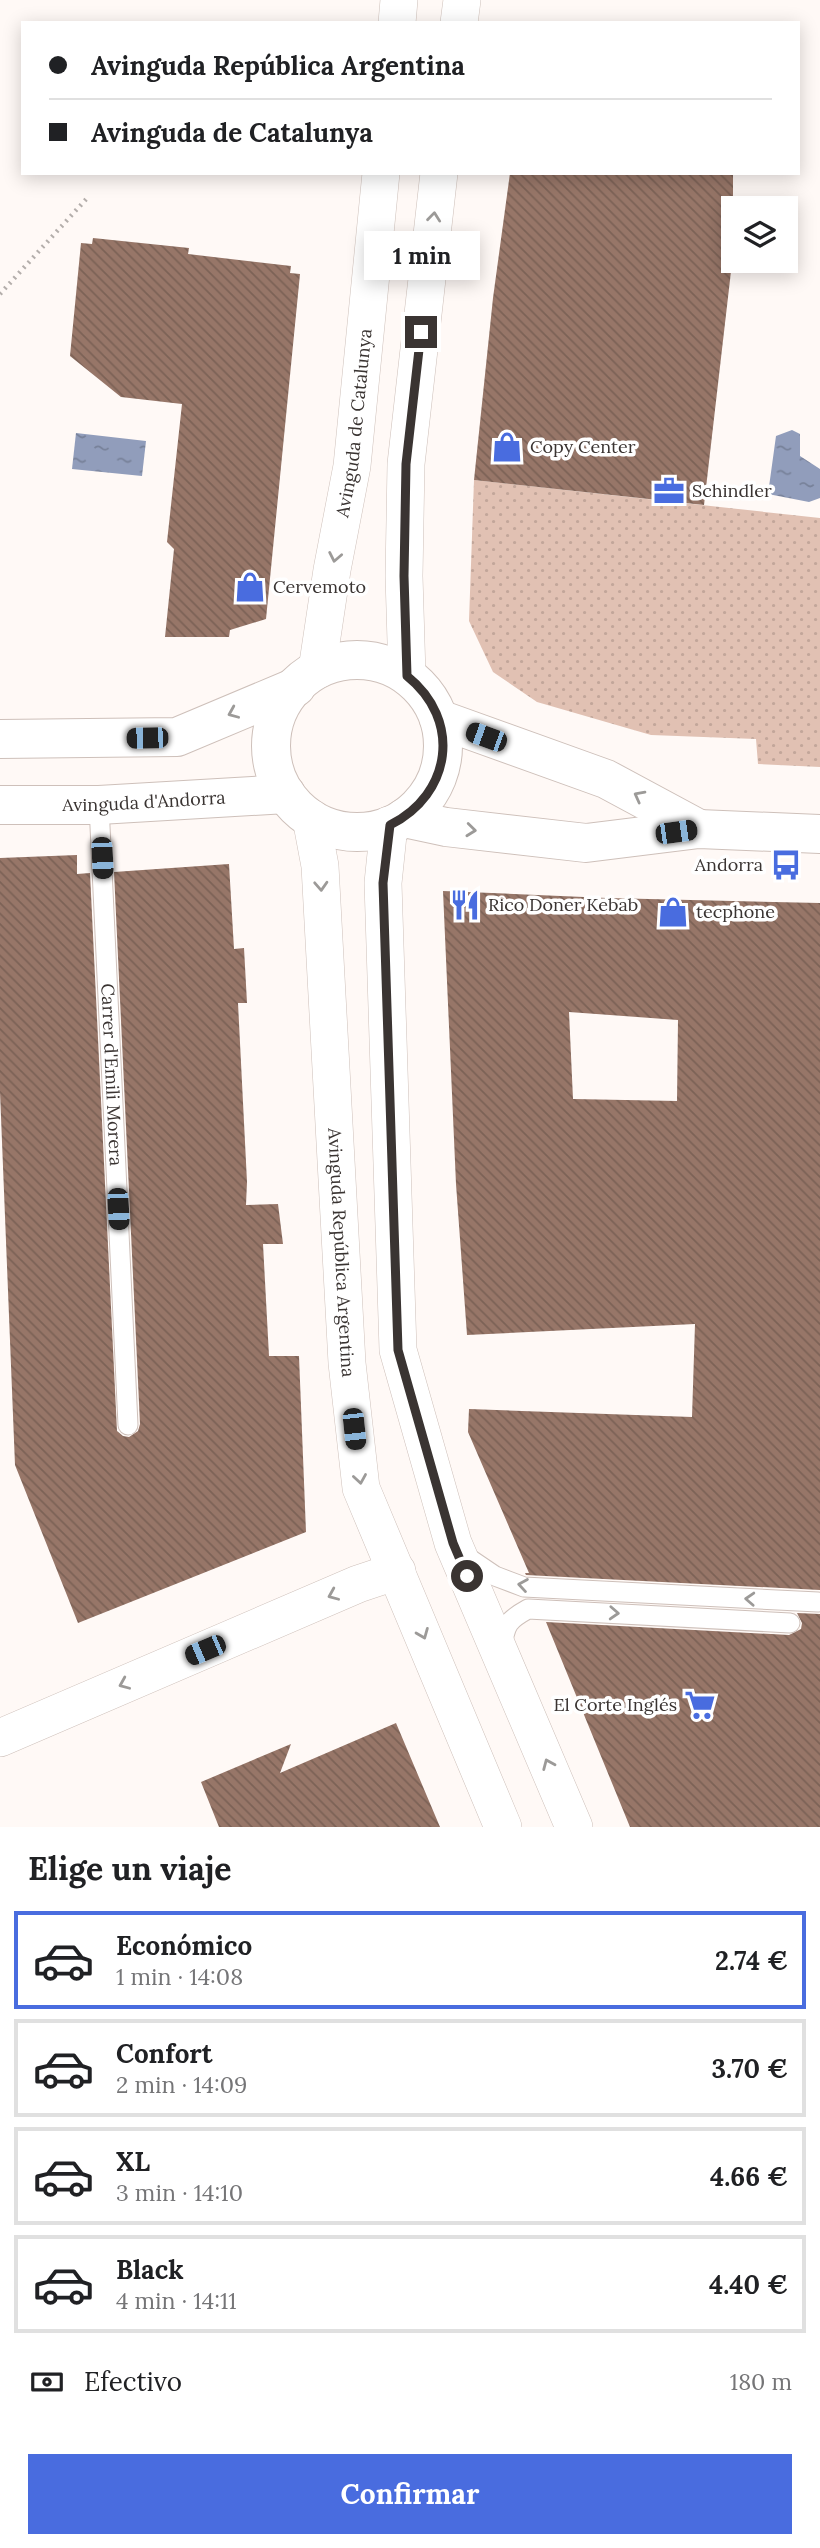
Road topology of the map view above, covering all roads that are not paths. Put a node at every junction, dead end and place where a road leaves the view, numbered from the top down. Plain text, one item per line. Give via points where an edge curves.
1 (398, 0) edge
2 (462, 0) edge
3 (397, 21) edge
4 (459, 21) edge
5 (382, 175) edge
6 (439, 175) edge
7 (407, 676) junction
8 (306, 678) junction
9 (439, 719) junction
10 (0, 739) edge
11 (0, 805) edge
12 (99, 806) junction
13 (299, 806) junction
14 (397, 822) junction
15 (699, 829) junction
16 (820, 834) edge
17 (128, 1425) dead end
18 (456, 1550) junction
19 (397, 1571) junction
20 (818, 1602) dead end
21 (790, 1623) dead end
22 (501, 1652) junction
23 (0, 1738) edge
24 (503, 1827) edge
25 (574, 1827) edge

1 - 3 street
2 - 4 street
5 -> 8 street, Avinguda de Catalunya via 352,466
7 -> 6 street via 406,464
7 - 8 main road via 363,660 332,664
7 - 9 main road via 426,695
8 -> 10 main road via 177,737
8 - 13 main road via 282,705 272,738 273,762
9 - 14 main road via 443,741 438,774 421,803
15 -> 9 main road via 606,779
11 - 12 main road, Avinguda d'Andorra
12 - 13 main road, Avinguda d'Andorra
12 - 17 lane, Carrer d'Emili Morera
13 - 14 main road via 342,830 373,830
13 -> 19 street, Avinguda República Argentina via 320,866 347,1363 360,1488
14 -> 15 main road via 586,844
14 - 18 street via 383,883 398,1350
15 - 16 main road
20 -> 18 lane via 524,1587 495,1576
18 - 22 street
19 -> 23 street
19 -> 24 street, Avinguda República Argentina
22 -> 21 lane via 504,1630 512,1618 528,1609
25 -> 22 street

